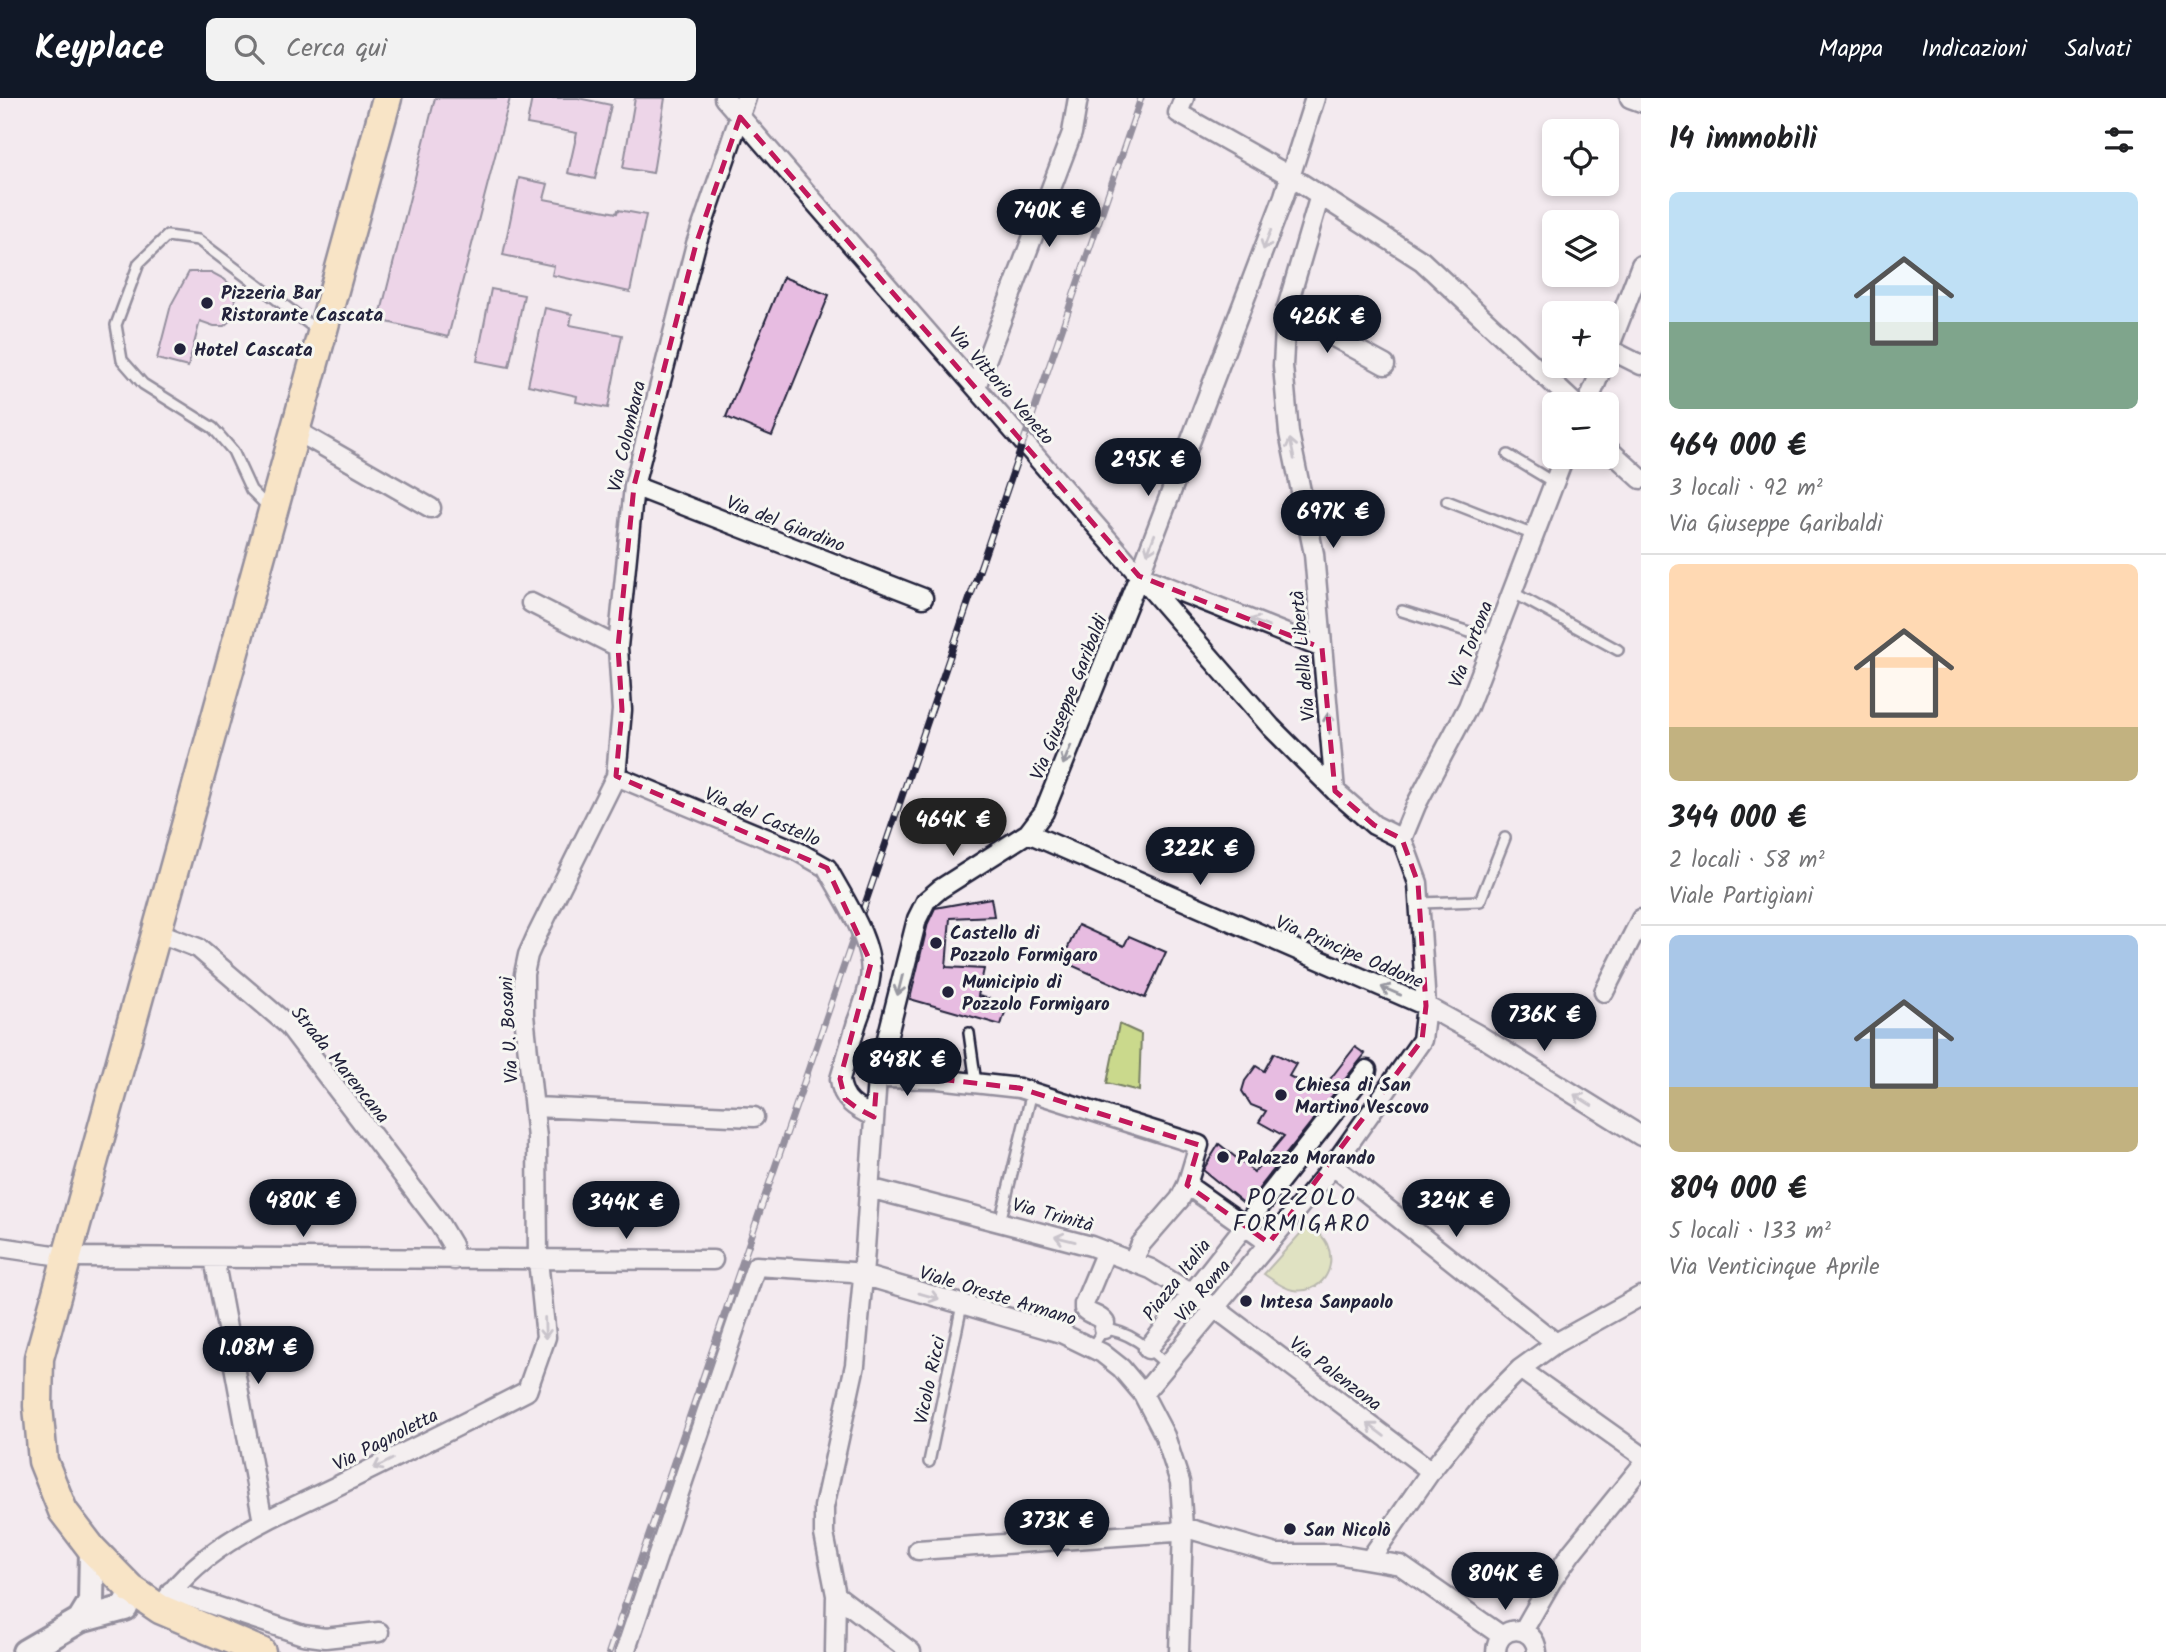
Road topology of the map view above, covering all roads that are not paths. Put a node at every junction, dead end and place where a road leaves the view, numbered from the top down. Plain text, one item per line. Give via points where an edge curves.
1 (387, 98) edge
2 (724, 98) edge
3 (746, 98) edge
4 (1078, 98) edge
5 (1184, 98) edge
6 (1315, 98) edge
7 (1630, 98) edge
8 (1641, 102) edge
9 (740, 117) junction
10 (1290, 176) junction
11 (1320, 195) junction
12 (1641, 265) edge
13 (1286, 311) junction
14 (1619, 323) edge
15 (322, 334) junction
16 (1619, 360) edge
17 (1385, 365) dead end
18 (1641, 365) edge
19 (976, 387) junction
20 (1562, 392) edge
21 (295, 430) junction
22 (1508, 455) dead end
23 (1619, 459) edge
24 (1559, 469) edge
25 (1641, 479) edge
26 (1553, 482) junction
27 (634, 486) junction
28 (1447, 501) dead end
29 (432, 508) dead end
30 (273, 511) junction
31 (1534, 535) junction
32 (1139, 576) junction
33 (1512, 592) junction
34 (922, 598) dead end
35 (531, 603) dead end
36 (1402, 611) dead end
37 (1495, 640) junction
38 (618, 647) junction
39 (1322, 648) junction
40 (1618, 650) dead end
41 (616, 776) junction
42 (1335, 791) junction
43 (1028, 833) junction
44 (1506, 838) dead end
45 (1402, 839) junction
46 (1420, 903) junction
47 (1641, 919) edge
48 (157, 932) junction
49 (1604, 992) dead end
50 (1426, 1006) junction
51 (969, 1033) dead end
52 (1367, 1070) dead end
53 (877, 1078) junction
54 (976, 1083) junction
55 (1032, 1092) junction
56 (534, 1107) junction
57 (754, 1116) dead end
58 (874, 1117) junction
59 (1641, 1136) edge
60 (1333, 1166) junction
61 (1188, 1185) junction
62 (869, 1188) junction
63 (1000, 1222) junction
64 (1244, 1226) junction
65 (1269, 1243) junction
66 (0, 1247) edge
67 (1106, 1251) junction
68 (67, 1257) junction
69 (214, 1258) junction
70 (454, 1260) junction
71 (713, 1260) dead end
72 (538, 1261) junction
73 (1133, 1262) junction
74 (863, 1277) junction
75 (1191, 1294) junction
76 (1641, 1296) edge
77 (962, 1305) junction
78 (1215, 1308) junction
79 (1104, 1329) junction
80 (1556, 1343) junction
81 (1091, 1348) junction
82 (1148, 1349) junction
83 (1167, 1365) junction
84 (1520, 1369) junction
85 (1143, 1394) junction
86 (1641, 1455) edge
87 (929, 1462) dead end
88 (1641, 1467) edge
89 (1431, 1471) junction
90 (263, 1522) junction
91 (1182, 1527) junction
92 (92, 1549) junction
93 (918, 1550) dead end
94 (1370, 1559) junction
95 (836, 1595) junction
96 (128, 1598) junction
97 (166, 1600) junction
98 (86, 1611) junction
99 (1523, 1631) junction
100 (379, 1632) dead end
101 (1497, 1648) edge
102 (25, 1652) edge
103 (261, 1652) edge
104 (625, 1652) edge
105 (835, 1652) edge
106 (911, 1652) edge
107 (1179, 1652) edge
108 (1537, 1652) edge

1 - 15 main road
2 - 9 street, Via Vittorio Veneto
3 - 9 street, Via Colombara
4 - 19 street via 1072,133
5 - 10 street via 1178,113
6 - 10 street, Via Giuseppe Garibaldi
7 - 8 street
9 - 19 street, Via Vittorio Veneto
9 - 27 street, Via Colombara via 696,244
10 - 11 street
10 -> 32 street, Via Giuseppe Garibaldi
11 - 13 street, Via della Libertà
11 - 20 street via 1422,261
12 - 14 street
13 - 17 street
39 -> 13 street, Via della Libertà via 1314,554 1289,433 1283,366
15 - 21 main road
15 - 30 lane via 198,240 167,236 139,262 116,325 122,360 143,384 213,428 233,450 251,490
16 - 18 street
19 - 32 street, Via Vittorio Veneto
21 - 29 street
21 - 30 main road
22 - 26 lane
23 - 25 street
24 - 26 street, Via Tortona
26 - 31 street, Via Tortona
27 - 34 street, Via del Giardino
27 - 38 street, Via Colombara
28 - 31 lane
30 - 48 main road
31 - 33 street, Via Tortona
39 -> 32 street
32 - 42 street, Via Vittorio Veneto via 1271,727
32 -> 43 street, Via Giuseppe Garibaldi via 1044,812
33 - 37 street, Via Tortona
33 - 40 lane
35 - 38 street
36 - 37 lane
37 - 45 street, Via Tortona via 1468,707
38 - 41 street, Via Colombara via 622,710
42 -> 39 street, Via della Libertà
41 - 56 street, Via U. Bosani via 528,956 524,1015
41 - 58 street, Via del Castello, bridge via 797,851 827,868 869,954 870,980 840,1079 841,1089 845,1099
42 - 45 street, Via Vittorio Veneto via 1374,825
50 -> 43 street, Via Principe Oddone
43 -> 53 street, Via Giuseppe Garibaldi via 926,901 917,919
44 - 46 lane via 1480,901
45 - 46 street, Via Roma via 1419,883
46 - 50 street, Via Roma
47 - 49 street
48 - 68 main road
48 - 70 street, Strada Marencana via 198,948 289,1026 439,1223 452,1245
59 -> 50 street, Via Principe Oddone
50 - 60 street, Via Roma via 1422,1040
51 - 54 lane
52 - 64 street, Piazza Italia
53 - 54 street
53 - 58 street, Via Giuseppe Garibaldi
54 - 55 street
55 - 61 street via 1199,1145
55 - 63 lane
56 - 57 street
56 - 72 street, Via U. Bosani
58 - 62 street, Via Giuseppe Garibaldi
60 - 65 street, Via Roma
60 - 80 street
61 - 64 street
61 - 73 street via 1141,1244
62 - 63 street, Via Trinità
62 - 74 street, Via Giuseppe Garibaldi
67 -> 63 street, Via Trinità
64 - 65 street
64 - 75 street, Piazza Italia
65 - 78 street, Via Roma
66 - 68 street
67 - 73 street, Via Trinità
67 - 79 street via 1084,1304 1087,1312 1101,1317
68 - 69 street
68 - 92 main road via 39,1358 38,1406 43,1461 63,1511
69 - 70 street
69 - 90 street
70 - 72 street
71 - 72 street
72 -> 90 street, Via Pagnoletta via 546,1337 527,1391
73 - 75 street, Via Trinità
74 -> 77 street, Viale Oreste Armano
74 - 95 street, Via Giuseppe Garibaldi via 855,1364 824,1507 824,1534
74 - 104 street, Viale Oreste Armano via 852,1272 756,1266
75 - 78 street, Via Trinità
75 - 82 street, Piazza Italia
76 - 80 street
77 - 81 street, Viale Oreste Armano via 1061,1333
77 - 87 lane, Vicolo Ricci
78 - 83 street, Via Roma
89 -> 78 street, Via Palenzona
79 - 81 lane
79 - 82 lane, Piazza Italia via 1132,1337
80 - 84 street
81 - 85 street, Viale Oreste Armano via 1121,1368
82 - 83 lane, Piazza Italia
83 - 85 street, Via Roma
84 - 86 street
84 - 89 street
85 - 91 street, Viale Oreste Armano via 1165,1436 1180,1482
88 - 99 street via 1550,1582
89 - 94 street
90 - 97 street, Via Pagnoletta via 215,1551 183,1578
91 - 93 street via 1174,1532
91 - 94 street via 1276,1554
91 - 107 street, Viale Oreste Armano
92 - 96 main road
92 - 98 street
94 - 101 street via 1400,1565
95 - 105 street, Via Giuseppe Garibaldi
95 - 106 street
96 - 97 main road
96 - 98 street
97 - 100 street via 303,1635 325,1638
97 - 103 main road
98 - 102 street
99 - 101 street via 1512,1630
99 - 108 street via 1533,1638

